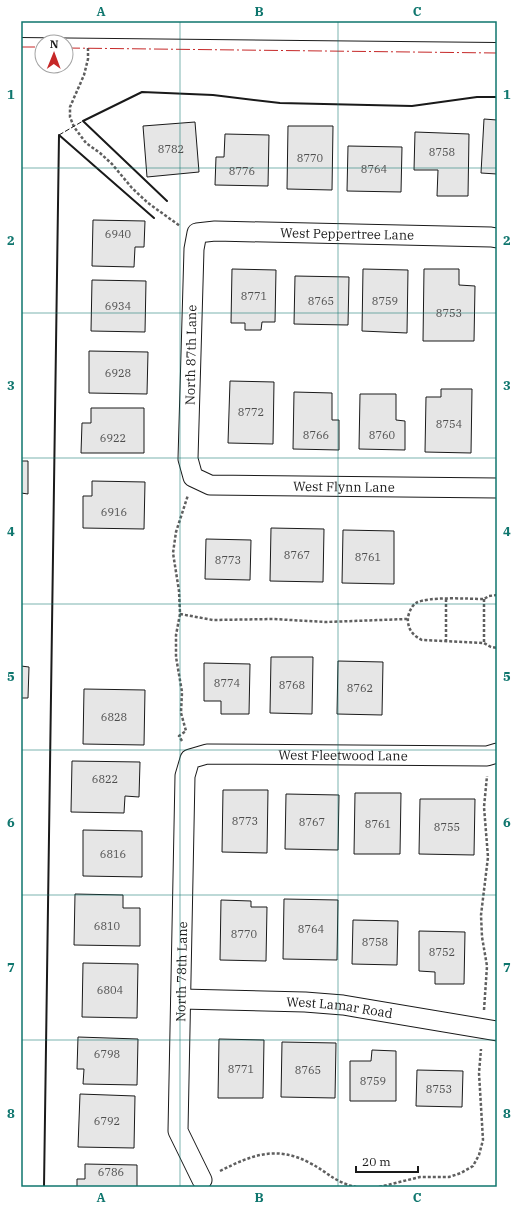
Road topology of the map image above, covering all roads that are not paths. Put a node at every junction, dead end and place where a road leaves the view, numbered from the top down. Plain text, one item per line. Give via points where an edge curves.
1 (21, 26) edge
2 (497, 31) edge
3 (197, 233) joint
4 (497, 238) edge
5 (193, 477) joint
6 (497, 488) edge
7 (492, 755) edge
8 (190, 759) joint
9 (181, 999) junction
10 (490, 1030) edge
11 (202, 1180) road end

1 - 2 main road
3 - 4 street, West Peppertree Lane via 223,231
3 - 5 street, North 87th Lane via 194,249 188,459
5 - 6 street, West Flynn Lane via 210,485
7 - 8 street, West Fleetwood Lane via 207,754
8 - 9 street, North 78th Lane via 185,776
9 - 10 street, West Lamar Road via 343,1005
9 - 11 street, North 78th Lane via 178,1132

